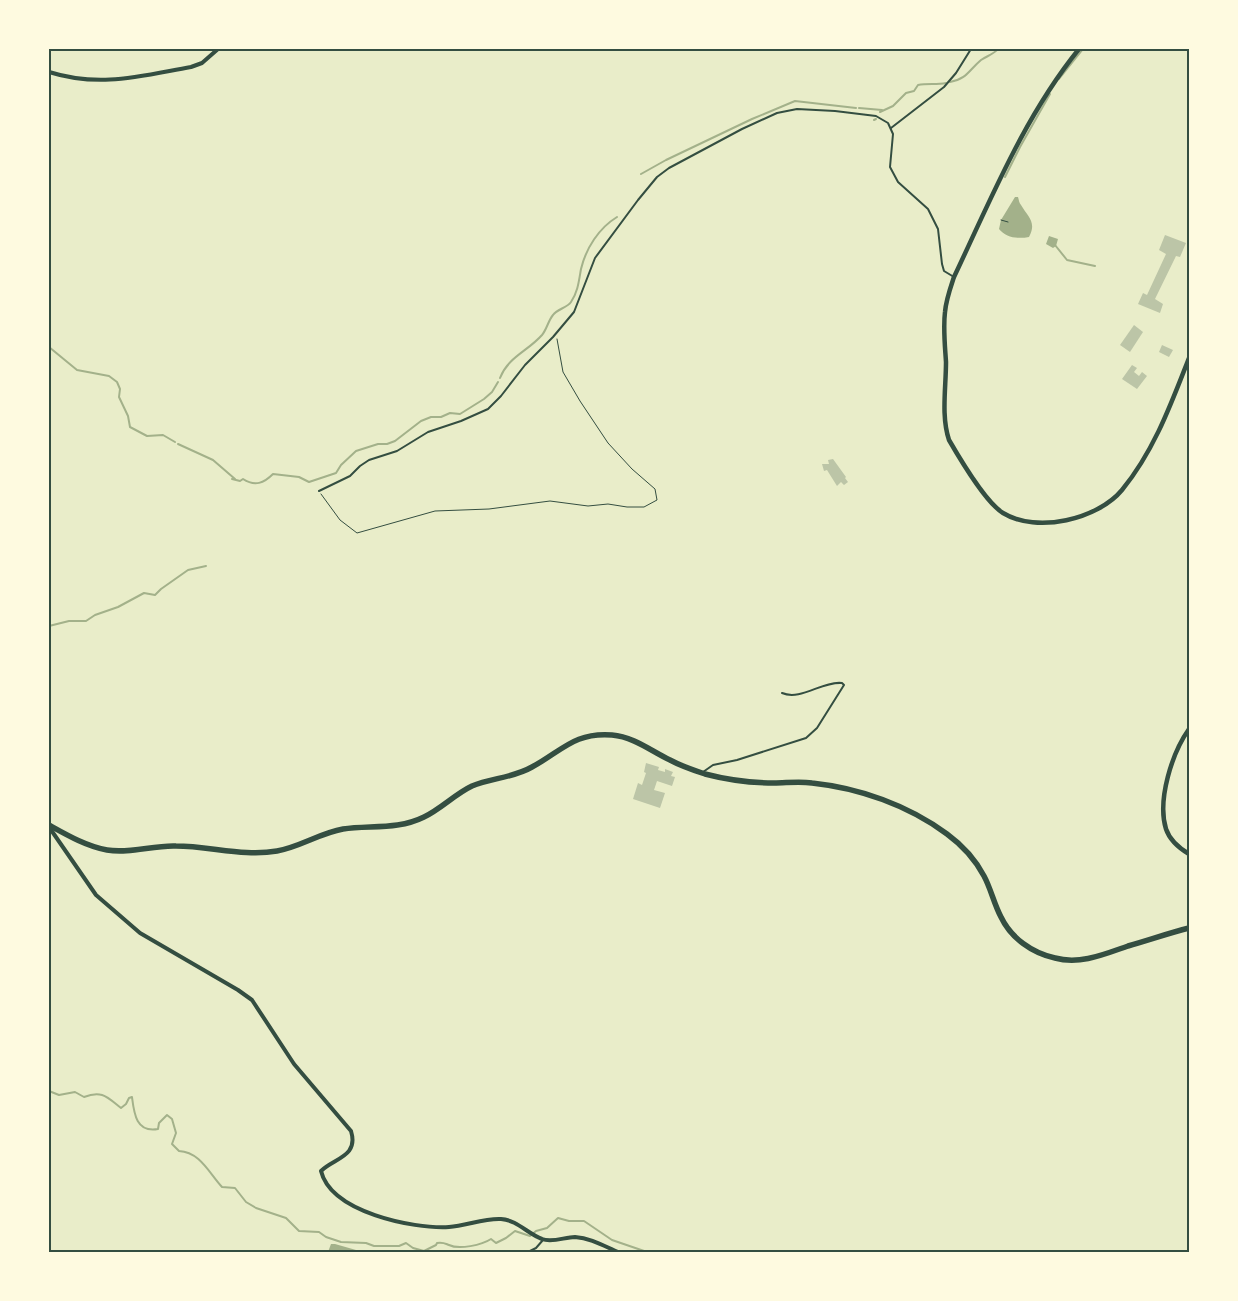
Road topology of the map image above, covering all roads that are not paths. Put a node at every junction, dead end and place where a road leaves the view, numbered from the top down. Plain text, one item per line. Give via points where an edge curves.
1 (218, 49) edge
2 (971, 49) edge
3 (1079, 49) edge
4 (49, 72) edge
5 (891, 128) junction
6 (954, 278) junction
7 (1189, 358) edge
8 (319, 492) road end
9 (782, 692) dead end
10 (1189, 729) edge
11 (702, 773) junction
12 (49, 826) edge
13 (1189, 854) edge
14 (1189, 928) edge
15 (542, 1240) junction
16 (528, 1252) edge
17 (618, 1252) edge

1 - 4 street via 202,63 191,67 121,80 83,80
2 - 5 lane via 944,88
3 - 6 street via 1038,106
5 - 6 lane via 894,134 890,167 898,182 928,209 938,229 944,271
5 - 8 lane via 888,122 876,116 787,110 742,129 669,168 638,200 595,258 574,312 488,409 428,432 397,451 369,460 350,476
6 - 7 street via 945,319 946,432 989,500 1004,514 1019,520 1036,523 1070,520 1092,511 1120,491 1140,465 1163,423
9 - 11 lane via 788,695 806,692 833,682 844,685 817,728 806,738 713,765
10 - 13 street via 1169,774 1164,805 1169,834 1179,848
11 - 12 main road via 669,760 633,740 595,735 555,750 518,774 467,788 421,819 383,828 339,830 276,851 245,852 174,846 109,850 82,842
11 - 14 main road via 749,782 809,782 836,787 874,797 914,813 946,833 974,860 1001,918 1013,934 1036,951 1055,958 1090,959
12 - 15 street via 96,895 140,933 252,1000 294,1064 351,1131 351,1149 321,1171 323,1181 337,1195 373,1214 421,1226 449,1227 501,1219
15 - 16 lane
15 - 17 street via 574,1237

